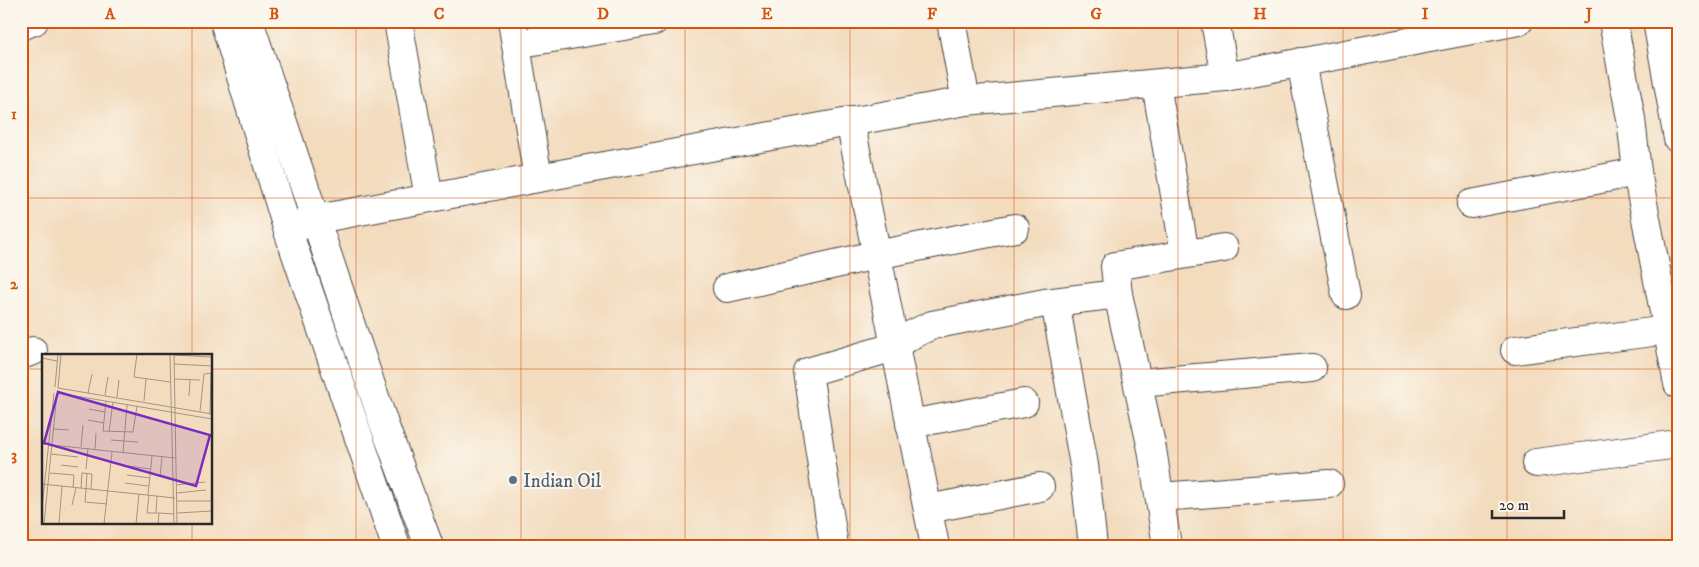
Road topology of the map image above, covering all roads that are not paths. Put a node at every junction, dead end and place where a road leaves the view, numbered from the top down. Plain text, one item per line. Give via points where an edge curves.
1 (34, 21) edge
2 (224, 21) edge
3 (250, 21) edge
4 (398, 21) edge
5 (654, 21) edge
6 (951, 21) edge
7 (1215, 21) edge
8 (1519, 21) edge
9 (1613, 21) edge
10 (1657, 21) edge
11 (21, 26) edge
12 (514, 33) edge
13 (1301, 62) junction
14 (1225, 77) junction
15 (1156, 84) junction
16 (966, 101) junction
17 (850, 122) junction
18 (1677, 129) edge
19 (1637, 172) junction
20 (538, 178) junction
21 (429, 198) junction
22 (1471, 204) dead end
23 (317, 220) junction
24 (1015, 228) dead end
25 (288, 231) junction
26 (1224, 248) dead end
27 (1185, 254) junction
28 (876, 255) junction
29 (727, 288) dead end
30 (1118, 294) junction
31 (1346, 295) dead end
32 (1055, 302) junction
33 (1667, 330) junction
34 (894, 347) junction
35 (1515, 350) dead end
36 (1312, 368) dead end
37 (1138, 383) junction
38 (1678, 384) edge
39 (1024, 403) dead end
40 (910, 424) junction
41 (1678, 444) edge
42 (1536, 463) dead end
43 (1329, 484) dead end
44 (1040, 487) dead end
45 (1160, 496) junction
46 (928, 509) junction
47 (396, 546) edge
48 (429, 546) edge
49 (834, 546) edge
50 (935, 546) edge
51 (1094, 546) edge
52 (1167, 546) edge

1 - 11 street
2 - 25 street
3 - 23 street
4 - 21 street
5 - 12 street
6 - 16 street
7 - 14 street
8 - 13 street
9 - 19 street
10 - 18 street
12 - 20 street
13 - 14 street
13 - 31 street
14 - 15 street
15 - 16 street
15 - 27 street
16 - 17 street
17 - 20 street
17 - 28 street
19 - 22 street
19 - 33 street
20 - 21 street
21 - 23 street
23 - 25 street
23 - 48 street via 384,424
24 - 28 street
25 - 47 street
26 - 27 street
27 - 30 street via 1116,266
28 - 29 street
28 - 34 street
30 - 32 street
30 - 37 street
32 - 34 street via 932,325
32 - 51 street via 1084,465
33 - 35 street
33 - 38 street
34 - 40 street
34 - 49 street via 808,372
36 - 37 street
37 - 45 street
39 - 40 street
40 - 46 street
41 - 42 street
43 - 45 street
44 - 46 street
45 - 52 street
46 - 50 street

